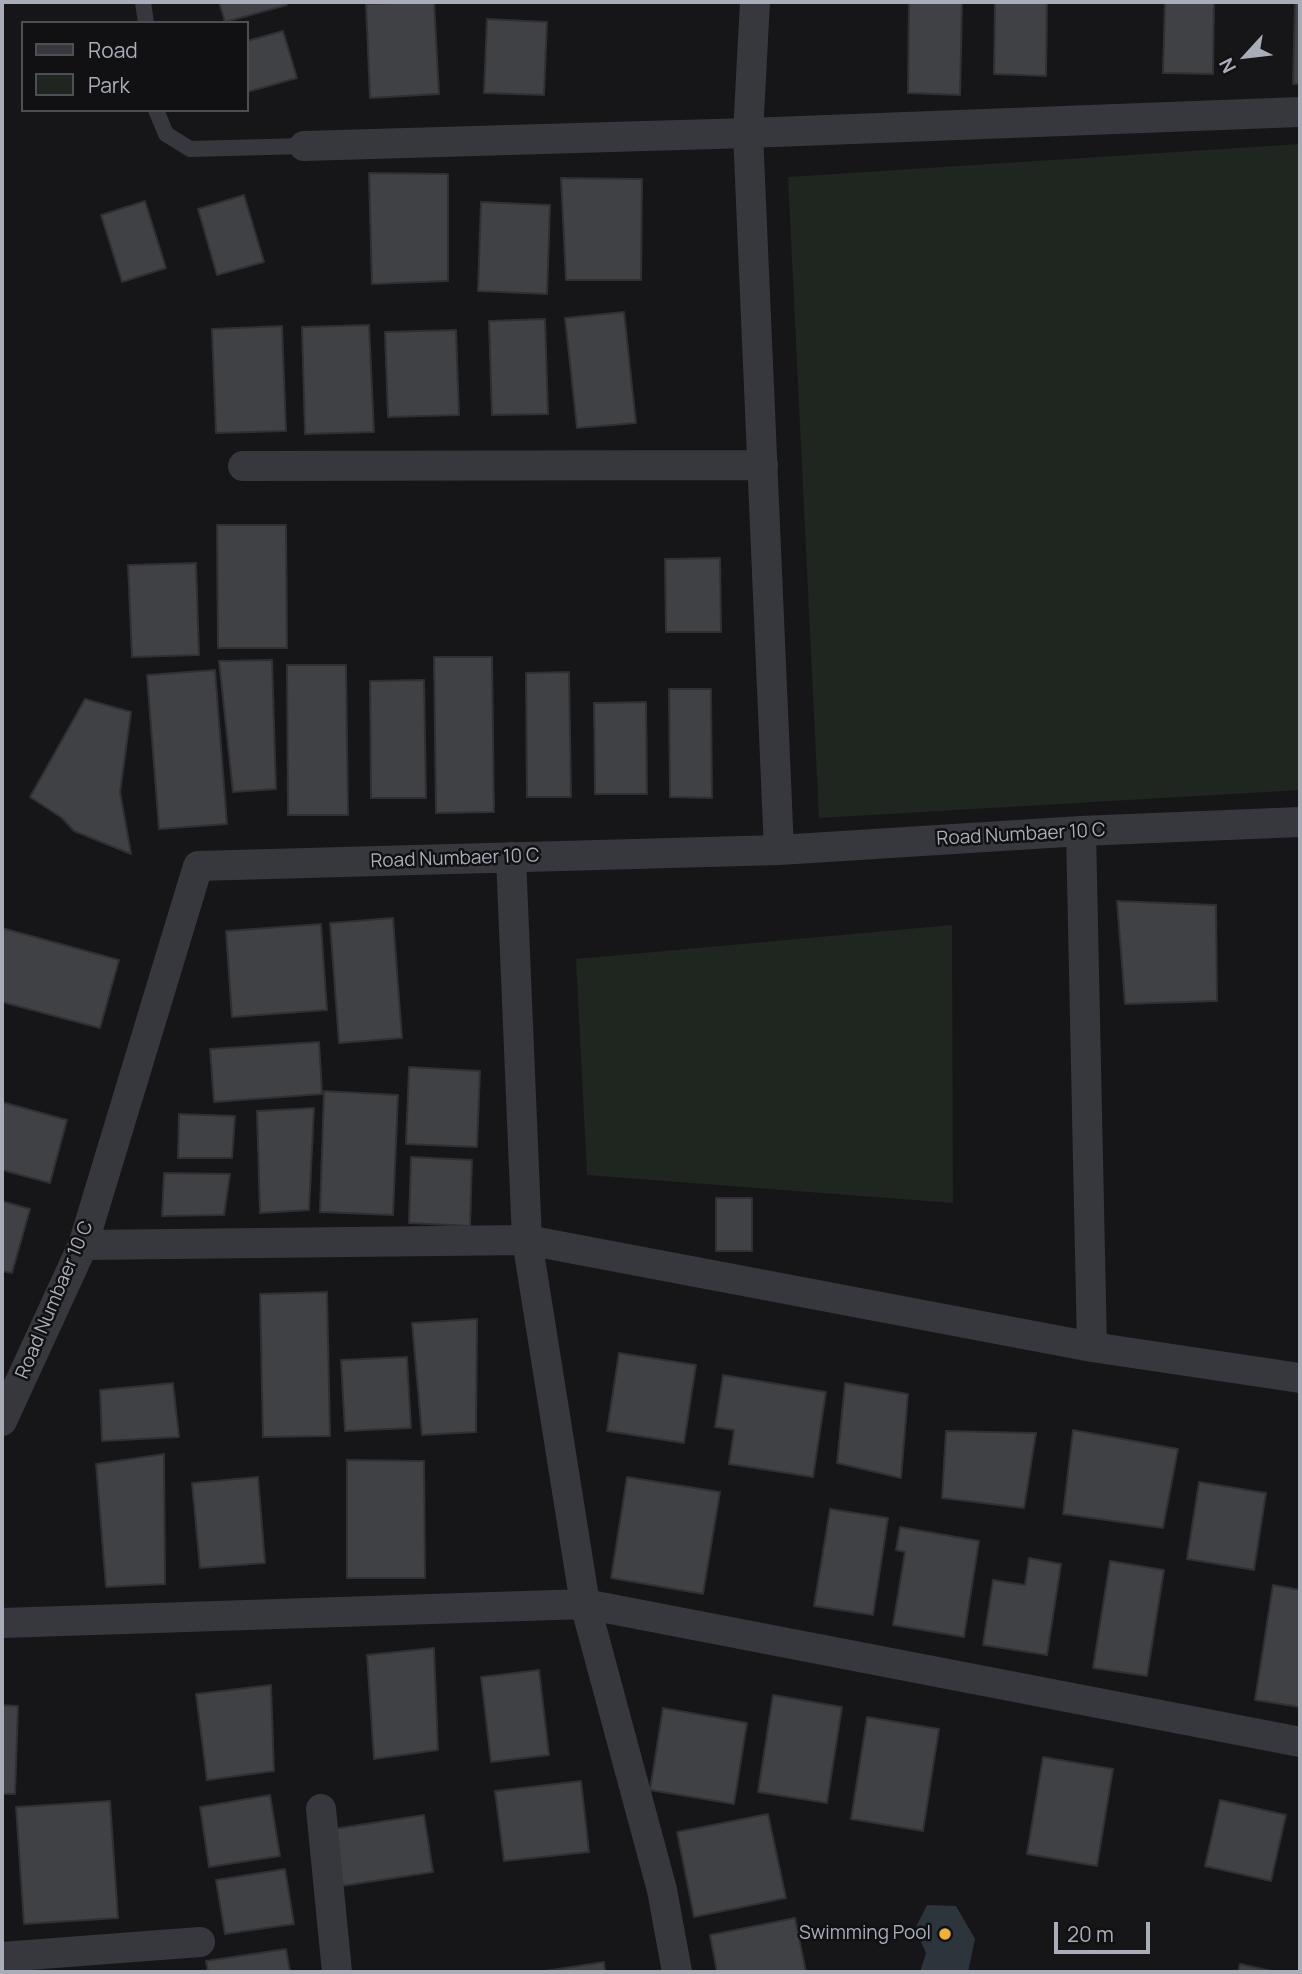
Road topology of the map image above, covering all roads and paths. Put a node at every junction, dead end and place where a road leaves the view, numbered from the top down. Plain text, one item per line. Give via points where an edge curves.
1 (143, 2) edge
2 (755, 2) edge
3 (146, 21) edge
4 (157, 112) edge
5 (1300, 112) edge
6 (748, 133) junction
7 (304, 146) joint
8 (764, 465) junction
9 (243, 466) dead end
10 (1300, 822) edge
11 (1081, 831) junction
12 (779, 850) junction
13 (511, 857) junction
14 (527, 1240) junction
15 (83, 1245) junction
16 (1092, 1347) junction
17 (1300, 1378) edge
18 (2, 1421) edge
19 (585, 1604) junction
20 (2, 1623) edge
21 (1300, 1742) edge
22 (321, 1809) dead end
23 (200, 1942) dead end
24 (2, 1957) edge
25 (337, 1972) edge
26 (677, 1972) edge

1 - 3 lane
2 - 6 street
4 - 7 lane via 166,134 190,149
5 - 6 street
6 - 7 street
6 - 8 street
8 - 9 street
8 - 12 street
10 - 11 street, Road Numbaer 10 C
11 - 12 street, Road Numbaer 10 C
11 - 16 street
12 - 13 street, Road Numbaer 10 C
13 - 14 street
13 - 15 street, Road Numbaer 10 C via 198,866
14 - 15 street
14 - 16 street
14 - 19 street
15 - 18 street, Road Numbaer 10 C
16 - 17 street
19 - 20 street
19 - 21 street
19 - 26 street via 662,1890
22 - 25 street
23 - 24 street

